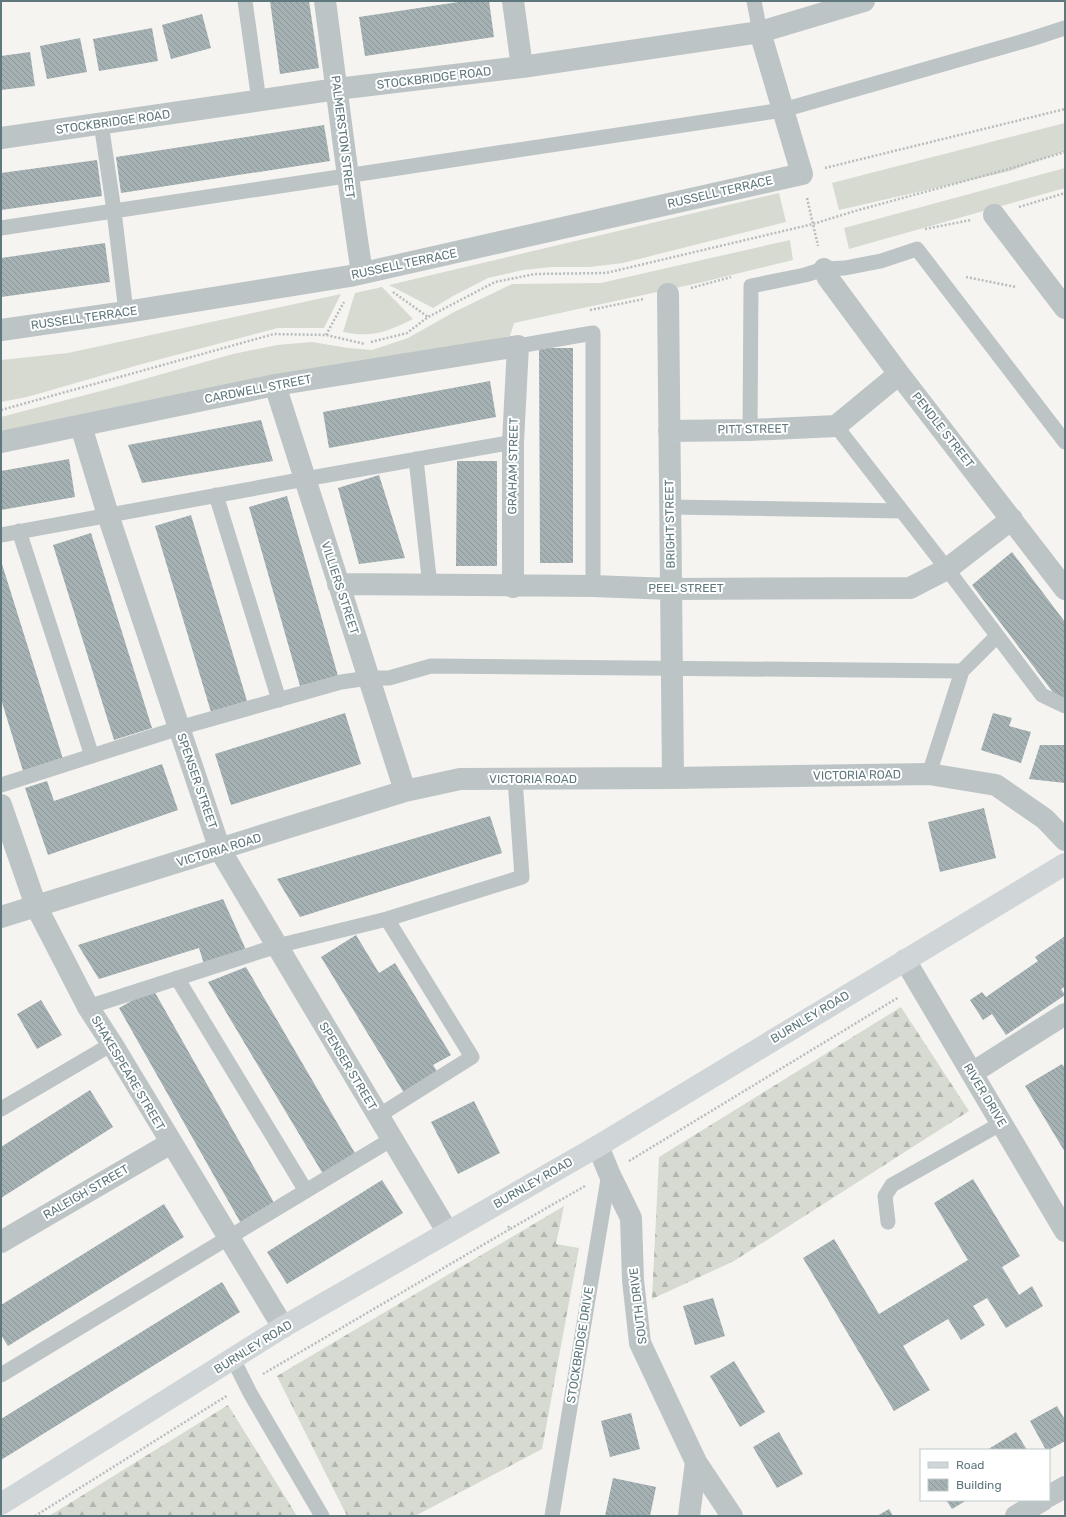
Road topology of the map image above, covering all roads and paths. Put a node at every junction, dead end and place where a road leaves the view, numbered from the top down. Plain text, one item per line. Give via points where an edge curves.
1 (245, 1) edge
2 (325, 1) edge
3 (513, 1) edge
4 (754, 1) edge
5 (864, 1) edge
6 (1065, 28) edge
7 (760, 32) junction
8 (522, 67) junction
9 (337, 89) junction
10 (259, 101) junction
11 (1065, 109) edge
12 (783, 110) junction
13 (101, 123) junction
14 (1, 138) edge
15 (1065, 152) edge
16 (802, 174) junction
17 (347, 177) junction
18 (1065, 193) edge
19 (114, 211) junction
20 (994, 215) joint
21 (813, 224) junction
22 (1, 228) edge
23 (824, 270) junction
24 (933, 270) junction
25 (364, 273) junction
26 (1016, 287) dead end
27 (668, 294) dead end
28 (1065, 308) edge
29 (126, 312) junction
30 (428, 317) junction
31 (1, 330) edge
32 (326, 335) junction
33 (518, 346) junction
34 (899, 374) junction
35 (275, 385) junction
36 (1, 410) edge
37 (81, 426) junction
38 (836, 426) junction
39 (750, 430) junction
40 (669, 431) junction
41 (1, 442) edge
42 (512, 442) junction
43 (1065, 442) edge
44 (416, 459) junction
45 (305, 479) junction
46 (216, 495) junction
47 (670, 507) junction
48 (902, 511) junction
49 (108, 516) junction
50 (1012, 519) junction
51 (19, 532) junction
52 (1, 535) edge
53 (947, 569) junction
54 (338, 584) junction
55 (430, 586) junction
56 (593, 586) junction
57 (513, 587) junction
58 (671, 589) junction
59 (1065, 589) edge
60 (997, 636) junction
61 (672, 668) junction
62 (962, 671) junction
63 (369, 678) junction
64 (280, 700) junction
65 (1065, 706) edge
66 (179, 728) junction
67 (92, 756) junction
68 (929, 774) junction
69 (673, 778) junction
70 (515, 779) junction
71 (1, 785) edge
72 (405, 791) junction
73 (1, 804) edge
74 (1065, 840) edge
75 (220, 850) junction
76 (1065, 864) edge
77 (36, 906) junction
78 (1, 917) edge
79 (387, 919) junction
80 (277, 946) junction
81 (905, 960) junction
82 (177, 978) junction
83 (88, 1007) junction
84 (1065, 1014) edge
85 (112, 1044) junction
86 (972, 1073) junction
87 (1, 1110) edge
88 (378, 1116) junction
89 (1002, 1124) junction
90 (392, 1139) junction
91 (170, 1142) junction
92 (598, 1146) junction
93 (609, 1173) junction
94 (306, 1191) junction
95 (888, 1222) dead end
96 (510, 1229) dead end
97 (1065, 1231) edge
98 (447, 1232) junction
99 (229, 1238) junction
100 (1, 1242) edge
101 (283, 1327) junction
102 (233, 1359) junction
103 (3, 1369) edge
104 (246, 1384) junction
105 (696, 1462) junction
106 (1065, 1487) edge
107 (1050, 1495) edge
108 (1041, 1501) edge
109 (1, 1504) edge
110 (34, 1516) edge
111 (322, 1516) edge
112 (552, 1516) edge
113 (690, 1516) edge
114 (732, 1516) edge
115 (1016, 1516) edge

1 - 10 lane
2 - 9 street, PALMERSTON STREET
3 - 8 street
4 - 7 lane
5 - 7 street, STOCKBRIDGE ROAD
6 - 12 lane
7 - 8 street, STOCKBRIDGE ROAD
7 - 12 street
8 - 9 street, STOCKBRIDGE ROAD
9 - 10 street, STOCKBRIDGE ROAD
9 - 17 street, PALMERSTON STREET
10 - 13 street, STOCKBRIDGE ROAD
11 - 16 path
12 - 16 street
12 - 17 lane
13 - 14 street, STOCKBRIDGE ROAD
13 - 19 lane
15 - 21 path
16 - 21 path
16 - 25 street, RUSSELL TERRACE
17 - 19 lane
17 - 25 street, PALMERSTON STREET
18 - 20 path
19 - 22 lane
19 - 29 lane
20 - 28 street
21 - 23 path
21 - 30 path via 606,273 535,274 495,282
23 - 24 lane via 881,261 917,249
23 - 34 street, PENDLE STREET
23 - 39 lane via 751,286
24 - 26 path
24 - 43 lane
25 - 29 street, RUSSELL TERRACE
25 - 30 path
25 - 32 path
27 - 40 street, BRIGHT STREET
29 - 31 street, RUSSELL TERRACE
30 - 32 path via 407,333 365,344
32 - 36 path via 274,334
33 - 35 street, CARDWELL STREET
33 - 42 street, GRAHAM STREET
33 - 56 lane via 593,333
34 - 38 street
34 - 50 street, PENDLE STREET
35 - 37 street, CARDWELL STREET
35 - 45 street, VILLIERS STREET
37 - 41 street, CARDWELL STREET
37 - 49 street, SPENSER STREET
38 - 39 street, PITT STREET
38 - 48 lane
39 - 40 street, PITT STREET
40 - 47 street, BRIGHT STREET
42 - 44 lane
42 - 57 street, GRAHAM STREET
44 - 45 lane
44 - 55 lane
45 - 46 lane
45 - 54 street, VILLIERS STREET
46 - 49 lane
46 - 64 lane
47 - 48 lane
47 - 58 street, BRIGHT STREET
48 - 53 lane
49 - 51 lane
49 - 66 street, SPENSER STREET
50 - 53 street, PEEL STREET
50 - 59 street, PENDLE STREET
51 - 52 lane
51 - 67 lane
53 - 58 street, PEEL STREET via 910,588
53 - 60 lane
54 - 55 street, PEEL STREET
54 - 63 street, VILLIERS STREET
55 - 57 street, PEEL STREET
56 - 57 street, PEEL STREET
56 - 58 street, PEEL STREET
58 - 61 street, BRIGHT STREET
60 - 62 lane
60 - 65 lane via 1042,695
61 - 62 lane
61 - 63 lane via 431,666 389,678
61 - 69 street, BRIGHT STREET
62 - 68 lane
63 - 64 lane via 341,682
63 - 72 street, VILLIERS STREET
64 - 66 lane
66 - 67 lane
66 - 75 street, SPENSER STREET
67 - 71 lane
68 - 69 street, VICTORIA ROAD
68 - 74 street, VICTORIA ROAD via 996,785 1045,819
69 - 70 street, VICTORIA ROAD
70 - 72 street, VICTORIA ROAD via 460,779
70 - 79 lane via 522,877
72 - 75 street, VICTORIA ROAD
73 - 77 street, SHAKESPEARE STREET
75 - 77 street, VICTORIA ROAD
75 - 80 street, SPENSER STREET
76 - 81 main road, BURNLEY ROAD
77 - 78 street, VICTORIA ROAD
77 - 83 street, SHAKESPEARE STREET
79 - 80 lane
79 - 88 lane via 472,1057
80 - 82 lane
80 - 88 street, SPENSER STREET
81 - 86 street, RIVER DRIVE
81 - 92 main road, BURNLEY ROAD
82 - 83 lane
82 - 94 lane
83 - 85 street, SHAKESPEARE STREET
84 - 86 street
85 - 87 lane
85 - 91 street, SHAKESPEARE STREET
86 - 89 street, RIVER DRIVE
88 - 90 street, SPENSER STREET
89 - 95 lane via 892,1185 885,1196
89 - 97 street, RIVER DRIVE
90 - 94 lane
90 - 98 street, SPENSER STREET
91 - 99 street, SHAKESPEARE STREET
91 - 100 street, RALEIGH STREET
92 - 93 street, SOUTH DRIVE
92 - 98 main road, BURNLEY ROAD
93 - 105 street, SOUTH DRIVE via 631,1218 633,1280 640,1343
93 - 112 lane, STOCKBRIDGE DRIVE
94 - 99 lane
96 - 104 path
98 - 101 main road, BURNLEY ROAD
99 - 101 street, SHAKESPEARE STREET
99 - 103 lane
101 - 102 main road, BURNLEY ROAD
102 - 104 lane
102 - 109 main road, BURNLEY ROAD
104 - 110 path
104 - 111 lane
105 - 113 street
105 - 114 street, SOUTH DRIVE
106 - 107 street
108 - 115 street

